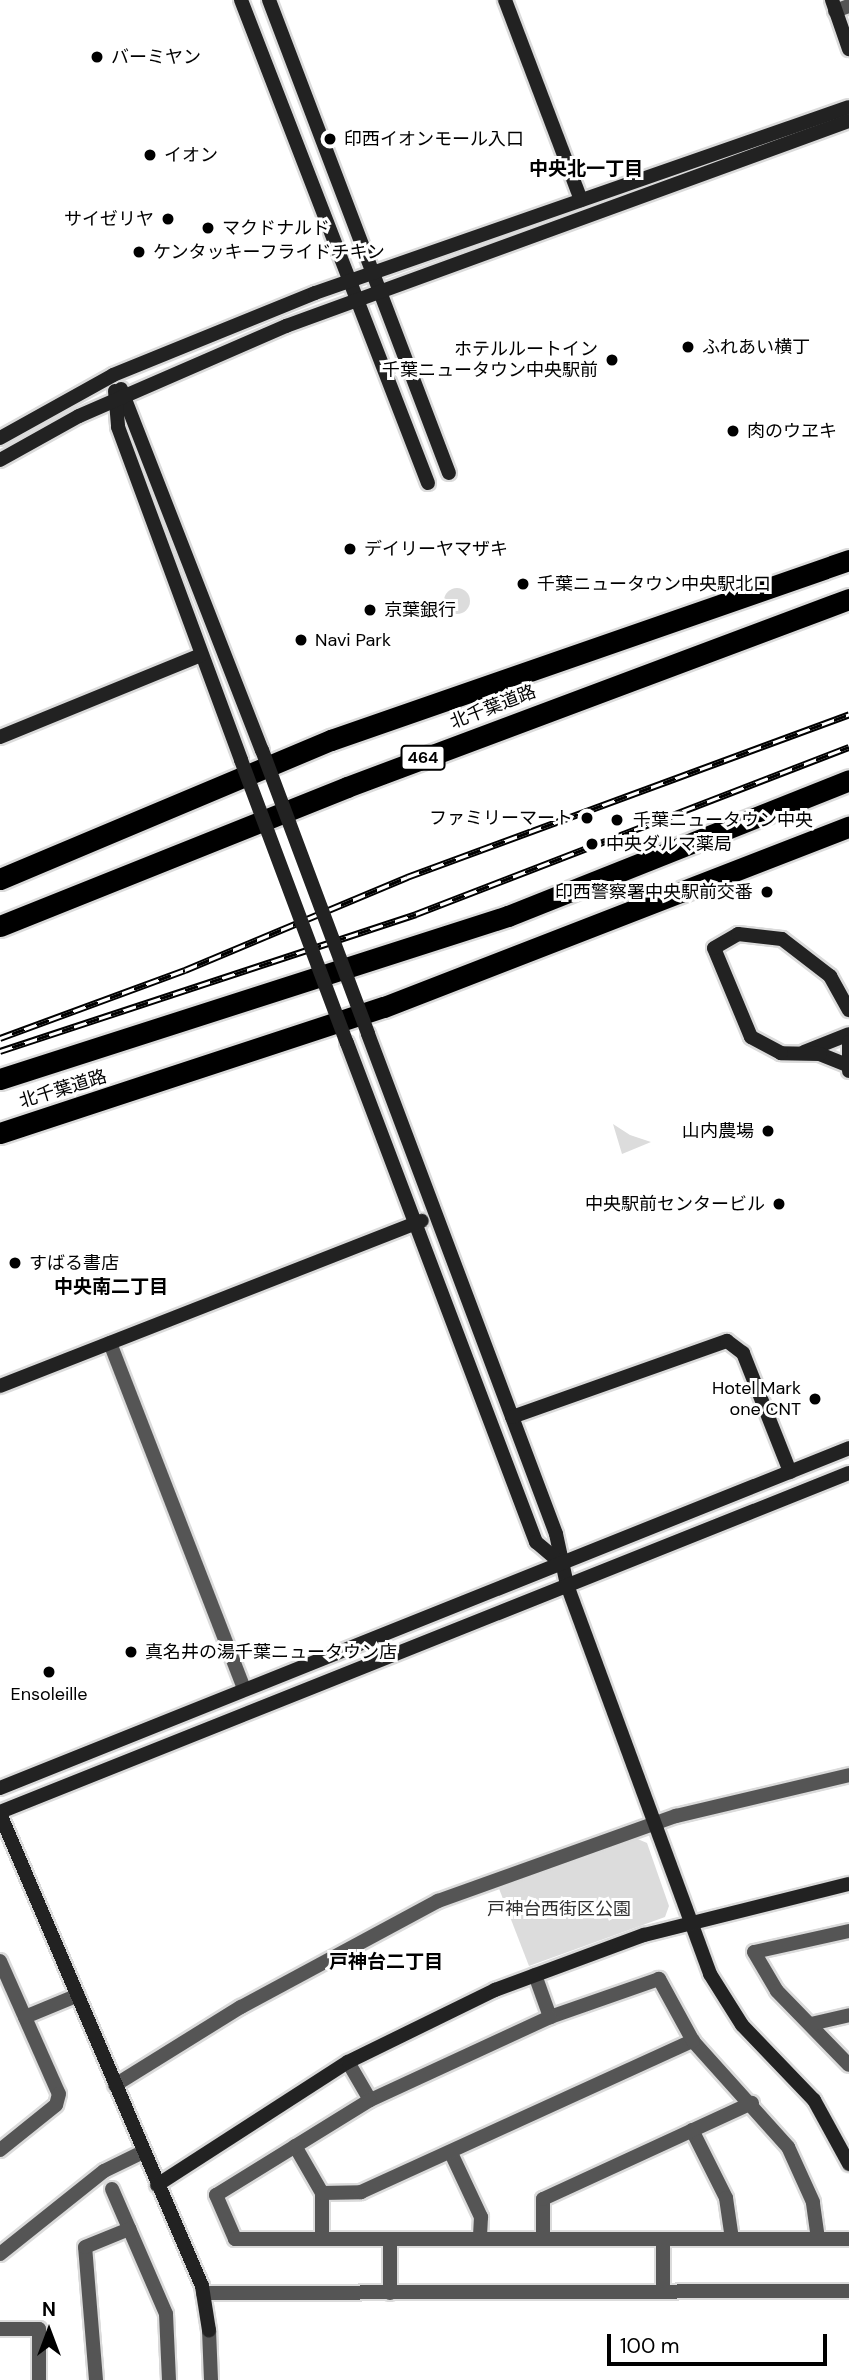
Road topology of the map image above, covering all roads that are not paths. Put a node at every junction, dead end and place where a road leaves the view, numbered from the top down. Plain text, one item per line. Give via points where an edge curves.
1 (241, 0) edge
2 (269, 0) edge
3 (505, 0) edge
4 (839, 5) edge
5 (849, 49) edge
6 (849, 107) edge
7 (849, 121) edge
8 (581, 200) junction
9 (373, 272) junction
10 (349, 280) junction
11 (380, 293) junction
12 (357, 301) junction
13 (114, 375) junction
14 (120, 398) junction
15 (0, 438) edge
16 (0, 460) edge
17 (449, 473) dead end
18 (428, 483) dead end
19 (849, 560) edge
20 (849, 599) edge
21 (201, 655) junction
22 (0, 737) edge
23 (849, 780) edge
24 (849, 827) edge
25 (0, 879) edge
26 (0, 926) edge
27 (849, 1010) edge
28 (849, 1034) edge
29 (849, 1042) edge
30 (800, 1054) junction
31 (848, 1068) edge
32 (0, 1079) edge
33 (0, 1133) edge
34 (434, 1217) junction
35 (416, 1224) junction
36 (110, 1343) junction
37 (0, 1386) edge
38 (512, 1417) junction
39 (849, 1448) edge
40 (790, 1472) junction
41 (849, 1473) edge
42 (559, 1561) junction
43 (567, 1585) junction
44 (244, 1688) junction
45 (849, 1775) edge
46 (0, 1788) edge
47 (0, 1813) edge
48 (652, 1825) junction
49 (849, 1884) edge
50 (689, 1922) junction
51 (849, 1931) edge
52 (0, 1961) edge
53 (535, 1975) junction
54 (78, 1995) junction
55 (849, 2015) edge
56 (25, 2017) junction
57 (550, 2017) junction
58 (811, 2024) junction
59 (693, 2041) junction
60 (348, 2062) junction
61 (849, 2065) edge
62 (115, 2085) junction
63 (370, 2100) junction
64 (752, 2103) junction
65 (692, 2130) junction
66 (1, 2145) edge
67 (295, 2146) junction
68 (143, 2152) junction
69 (451, 2152) junction
70 (849, 2164) edge
71 (157, 2185) junction
72 (111, 2189) dead end
73 (323, 2193) junction
74 (129, 2229) junction
75 (322, 2239) junction
76 (390, 2239) junction
77 (480, 2239) junction
78 (542, 2239) junction
79 (663, 2239) junction
80 (732, 2239) junction
81 (818, 2239) junction
82 (849, 2239) edge
83 (0, 2254) edge
84 (849, 2291) edge
85 (663, 2292) junction
86 (204, 2293) junction
87 (390, 2293) junction
88 (0, 2329) edge
89 (39, 2380) edge
90 (96, 2380) edge
91 (169, 2380) edge
92 (211, 2380) edge

1 - 10 street
2 - 9 street
3 - 8 street
4 - 5 street
6 - 8 street
7 - 11 street
8 - 9 street
9 - 10 street
9 - 11 street
10 - 12 street
10 - 13 street
11 - 12 street
11 - 17 street
12 - 14 street
12 - 18 street
13 - 14 street
13 - 15 street
14 - 16 street
14 - 21 street via 118,427
14 - 34 street, bridge via 262,750
19 - 25 highway, 北千葉道路 via 331,740
20 - 26 highway, 北千葉道路 / 464 via 360,782
21 - 22 street
21 - 35 street, bridge
23 - 32 highway, 北千葉道路 via 508,916
24 - 33 highway, 北千葉道路 via 384,1007
27 - 30 street via 830,976 782,939 757,933 720,939 715,958 742,1026 764,1047
28 - 30 street
29 - 31 street
30 - 31 street
34 - 35 street
34 - 38 street
35 - 36 street
35 - 42 street via 536,1542
36 - 37 street
36 - 44 street
38 - 40 street via 727,1341 743,1353
38 - 42 street via 556,1534
39 - 40 street
40 - 42 street
41 - 43 street
42 - 43 street
42 - 44 street
43 - 47 street
43 - 48 street
44 - 46 street
45 - 48 street
47 - 54 street
48 - 50 street
48 - 62 street via 438,1901 241,2007
49 - 50 street
50 - 53 street
50 - 70 street via 732,2012 814,2100
51 - 58 street via 754,1952 777,1991
52 - 56 street
53 - 57 street
53 - 60 street
54 - 56 street
54 - 62 street
55 - 58 street
56 - 66 street via 59,2094 56,2105
57 - 59 street via 659,1979
57 - 63 street
58 - 61 street
59 - 64 street
59 - 69 street
60 - 63 street
60 - 71 street
62 - 68 street
63 - 67 street
64 - 65 street
64 - 81 street via 800,2166
65 - 78 street via 542,2199
65 - 80 street via 726,2198
67 - 73 street
67 - 75 street via 216,2195 235,2239
68 - 71 street
68 - 83 street via 104,2171
69 - 73 street via 361,2192
69 - 77 street via 481,2217
71 - 86 street
72 - 74 street
73 - 75 street
74 - 90 street via 86,2247
74 - 91 street via 166,2314
75 - 76 street
76 - 77 street
76 - 87 street
77 - 78 street
78 - 79 street
79 - 80 street
79 - 85 street
80 - 81 street
81 - 82 street
84 - 85 street
85 - 87 street
86 - 87 street
86 - 92 street
88 - 89 street via 39,2329

